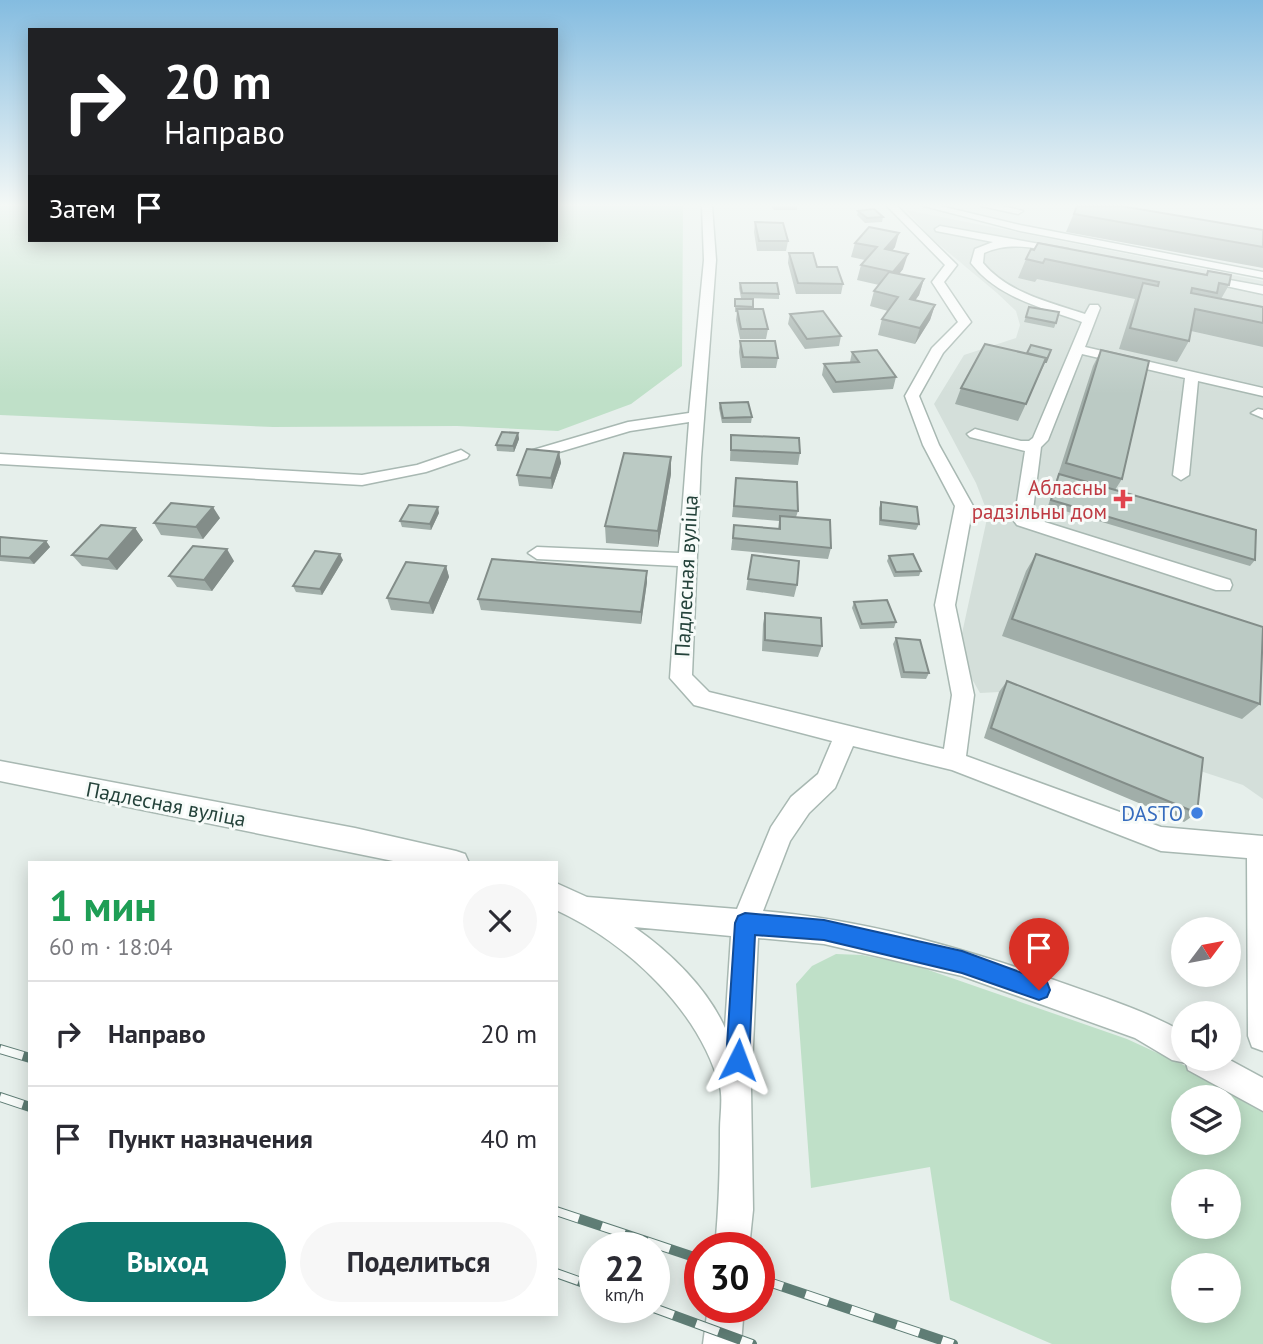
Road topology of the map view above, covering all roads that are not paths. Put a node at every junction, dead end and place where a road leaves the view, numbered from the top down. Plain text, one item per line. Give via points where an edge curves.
1 (709, 269) edge
2 (948, 269) edge
3 (981, 269) edge
4 (1231, 269) edge
5 (1187, 275) edge
6 (1263, 275) edge
7 (1263, 290) edge
8 (1077, 349) junction
9 (1192, 375) junction
10 (1263, 392) edge
11 (697, 416) junction
12 (975, 434) dead end
13 (1033, 446) junction
14 (539, 453) edge
15 (461, 455) dead end
16 (0, 459) edge
17 (1181, 475) dead end
18 (537, 553) dead end
19 (687, 560) junction
20 (1223, 585) dead end
21 (846, 735) junction
22 (954, 761) junction
23 (0, 771) edge
24 (1261, 848) edge
25 (447, 861) edge
26 (558, 897) edge
27 (586, 910) junction
28 (745, 923) junction
29 (1263, 1036) edge
30 (1171, 1042) edge
31 (1220, 1071) edge
32 (736, 1088) junction
33 (1263, 1095) edge
34 (734, 1232) edge
35 (724, 1323) edge
36 (722, 1344) edge

1 - 11 street, Падлесная вуліца
2 - 22 street via 939,282 965,322 937,351 912,396 931,446 964,506 945,605 963,695
3 - 8 street via 1006,288 1092,314
4 - 6 street
5 - 7 street
8 - 9 street
8 - 13 street via 1040,440
9 - 10 street
9 - 17 street
11 - 14 street via 628,427
11 - 19 street, Падлесная вуліца
12 - 13 street
13 - 20 street via 1023,521
15 - 16 street via 420,469 362,480
18 - 19 street
19 - 21 street, Падлесная вуліца via 681,678 702,699
21 - 22 street, Падлесная вуліца
21 - 28 street via 827,782 800,805 780,835
22 - 24 street, Падлесная вуліца via 1161,839
23 - 25 street, Падлесная вуліца
24 - 29 street
26 - 27 street
27 - 28 street
27 - 32 street via 673,978 707,1022
28 - 30 street via 824,930 962,962 1143,1026
28 - 32 street
31 - 33 street
32 - 34 street
35 - 36 street

